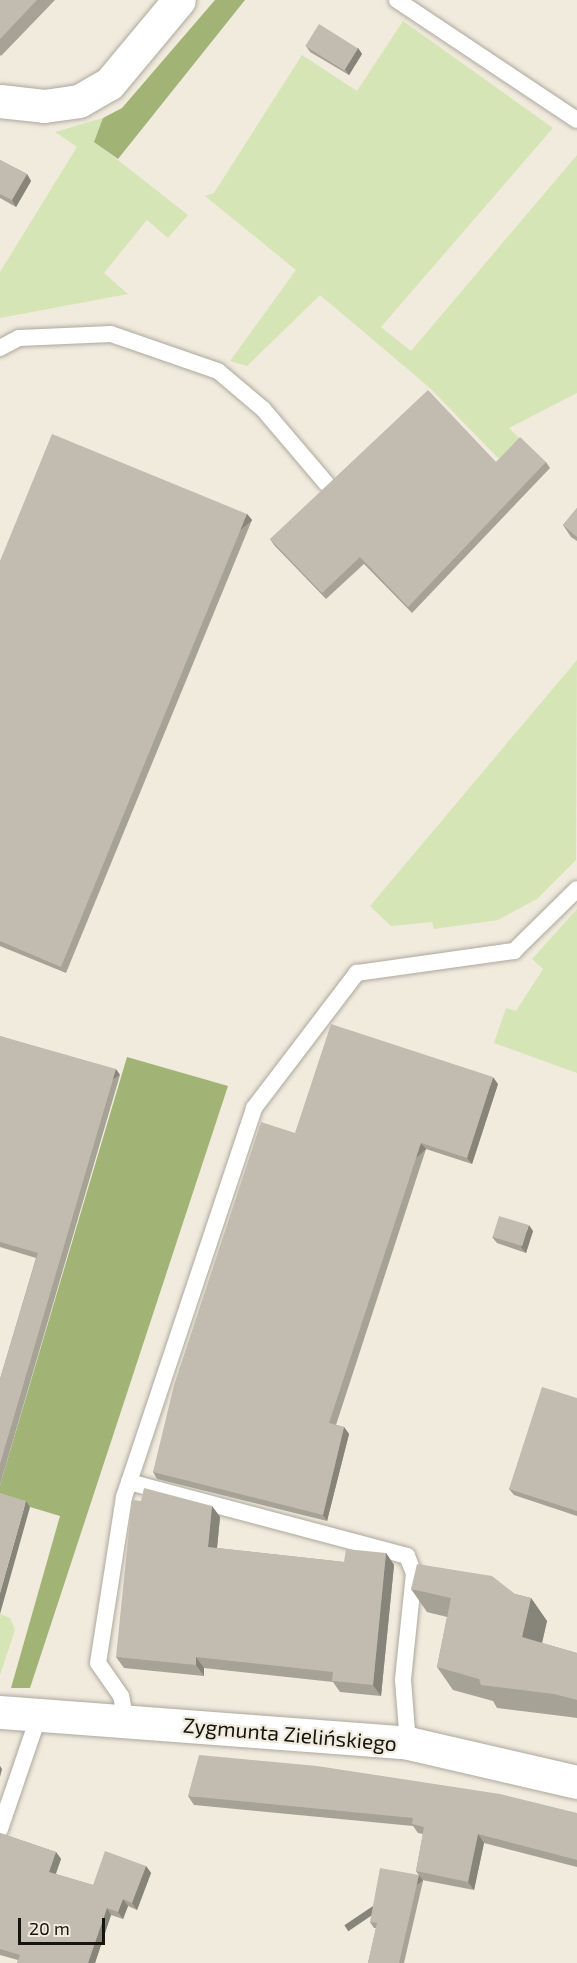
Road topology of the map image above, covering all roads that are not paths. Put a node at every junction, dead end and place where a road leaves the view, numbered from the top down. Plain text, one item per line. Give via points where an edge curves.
1 (179, 0) edge
2 (397, 0) edge
3 (0, 101) edge
4 (577, 120) edge
5 (0, 348) edge
6 (326, 483) edge
7 (577, 889) edge
8 (129, 1482) junction
9 (0, 1712) edge
10 (39, 1715) junction
11 (126, 1721) junction
12 (408, 1743) junction
13 (577, 1782) edge
14 (0, 1829) edge

1 - 3 street via 109,84 79,101 44,106
2 - 4 lane
5 - 6 lane via 19,338 111,334 208,367 263,409
7 - 8 lane via 514,951 357,973 254,1108
8 - 11 lane via 98,1663 121,1696
8 - 12 lane via 407,1556 414,1573 403,1680
9 - 10 street, Zygmunta Zielińskiego
10 - 11 street, Zygmunta Zielińskiego
10 - 14 lane
11 - 12 street, Zygmunta Zielińskiego
12 - 13 street, Zygmunta Zielińskiego

